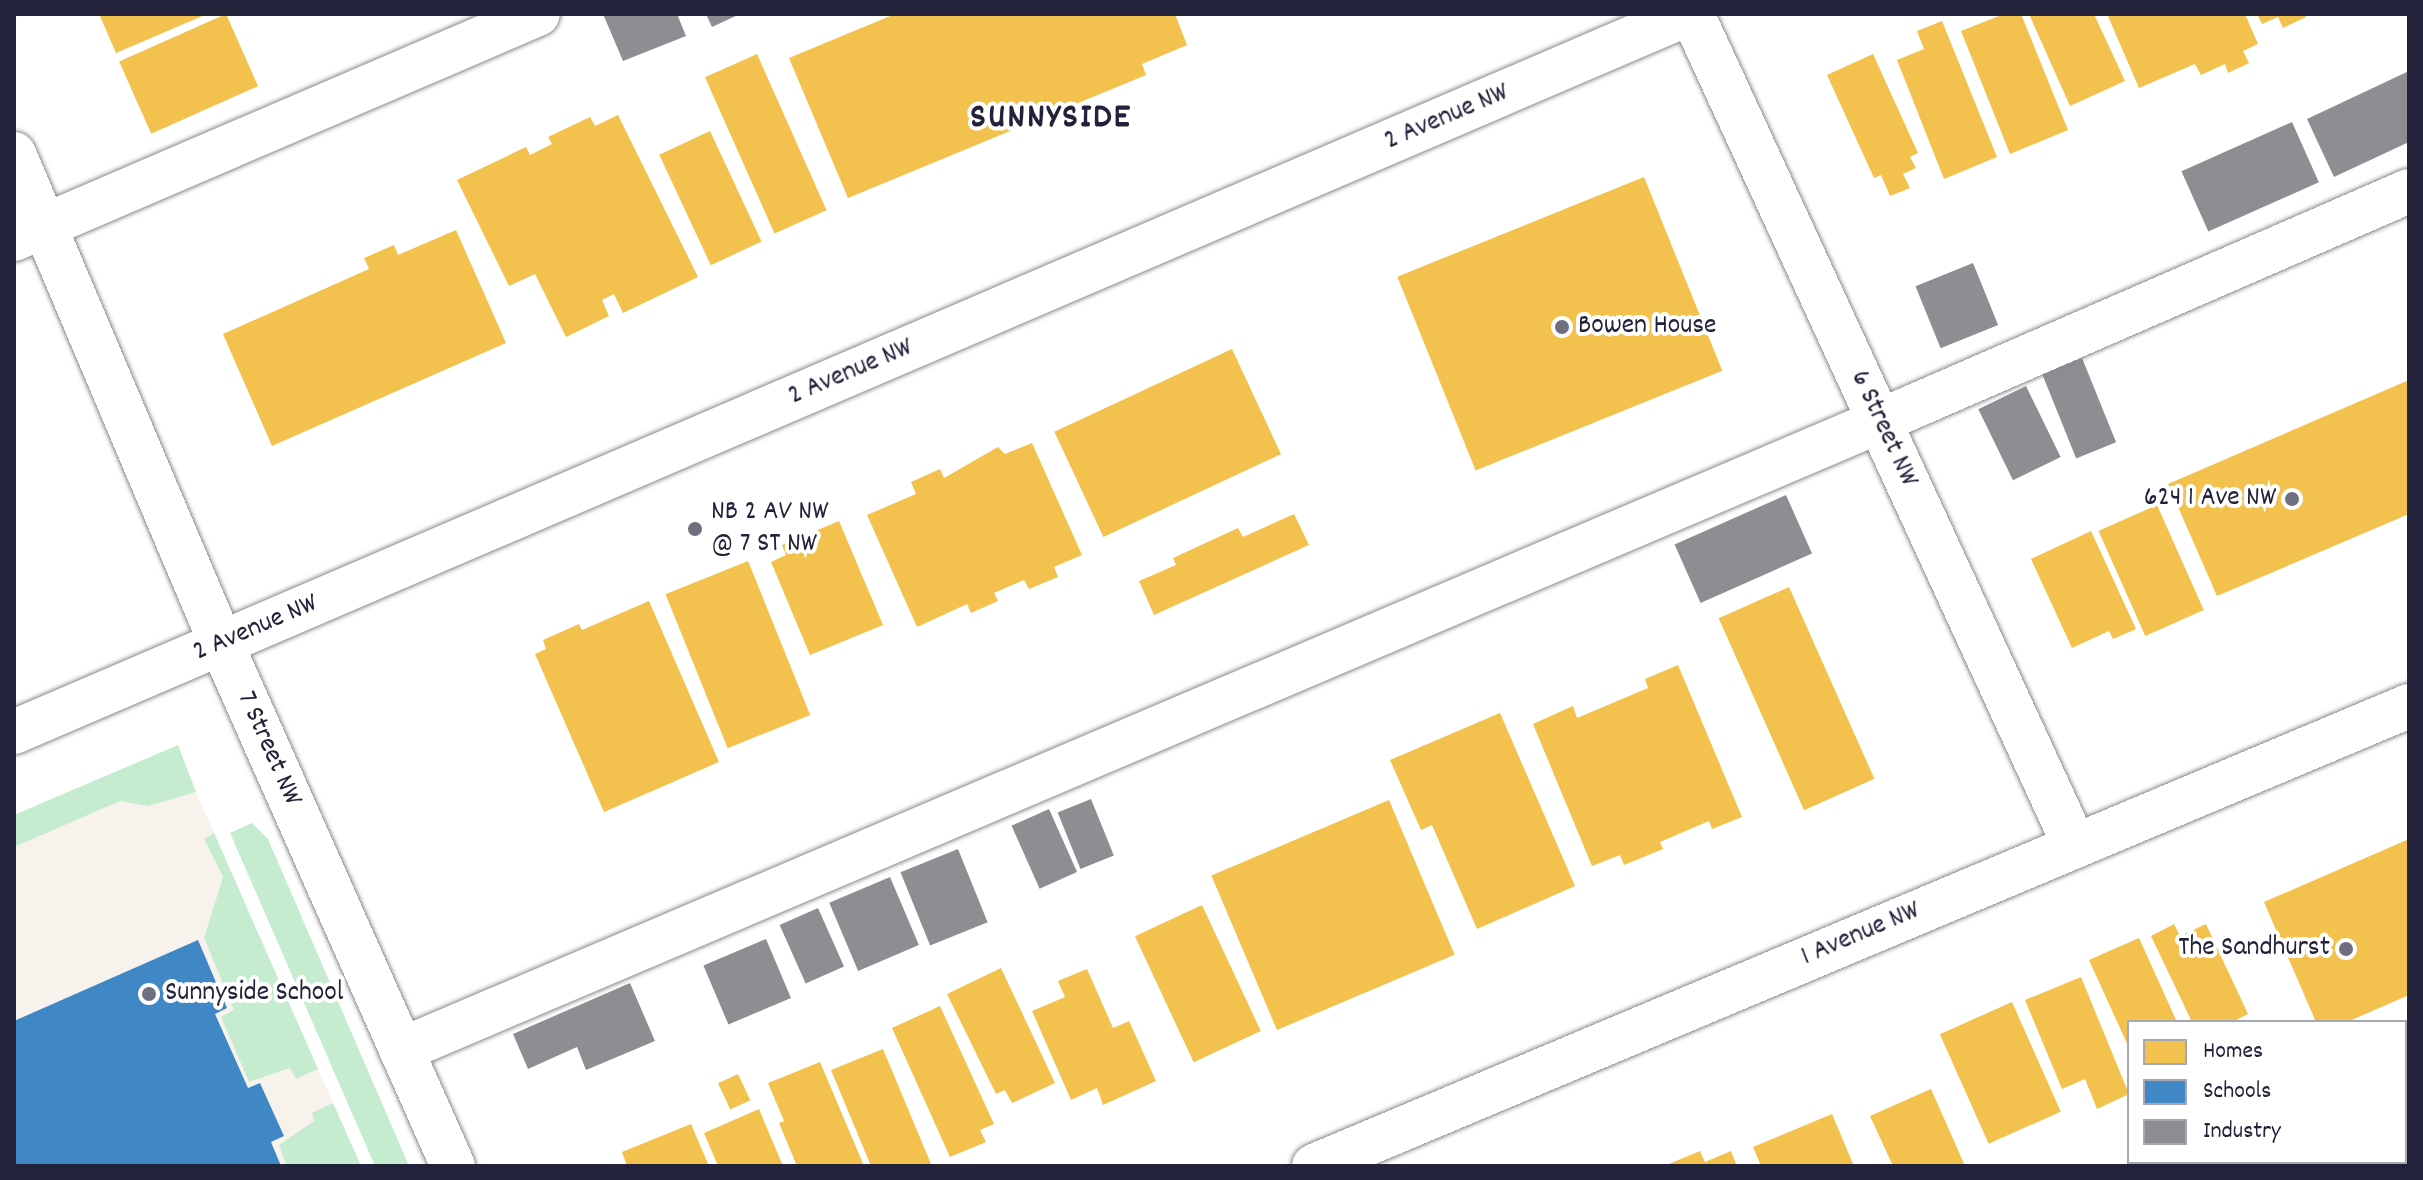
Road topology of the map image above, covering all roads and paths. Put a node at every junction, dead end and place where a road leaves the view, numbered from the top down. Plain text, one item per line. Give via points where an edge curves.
1 (538, 14) edge
2 (1690, 14) edge
3 (14, 154) edge
4 (2409, 191) edge
5 (29, 232) edge
6 (1880, 421) junction
7 (221, 643) junction
8 (2409, 706) edge
9 (14, 732) edge
10 (2074, 844) junction
11 (401, 1050) junction
12 (453, 1166) edge
13 (1314, 1166) edge

1 - 5 street
2 - 6 street, 6 Street NW
2 - 7 street, 2 Avenue NW
3 - 5 street, 7 Street NW
4 - 6 street
5 - 7 street, 7 Street NW
6 - 10 street, 6 Street NW
6 - 11 street
7 - 9 street, 2 Avenue NW
7 - 11 street, 7 Street NW
8 - 10 street, 1 Avenue NW
10 - 13 street, 1 Avenue NW
11 - 12 street, 7 Street NW

